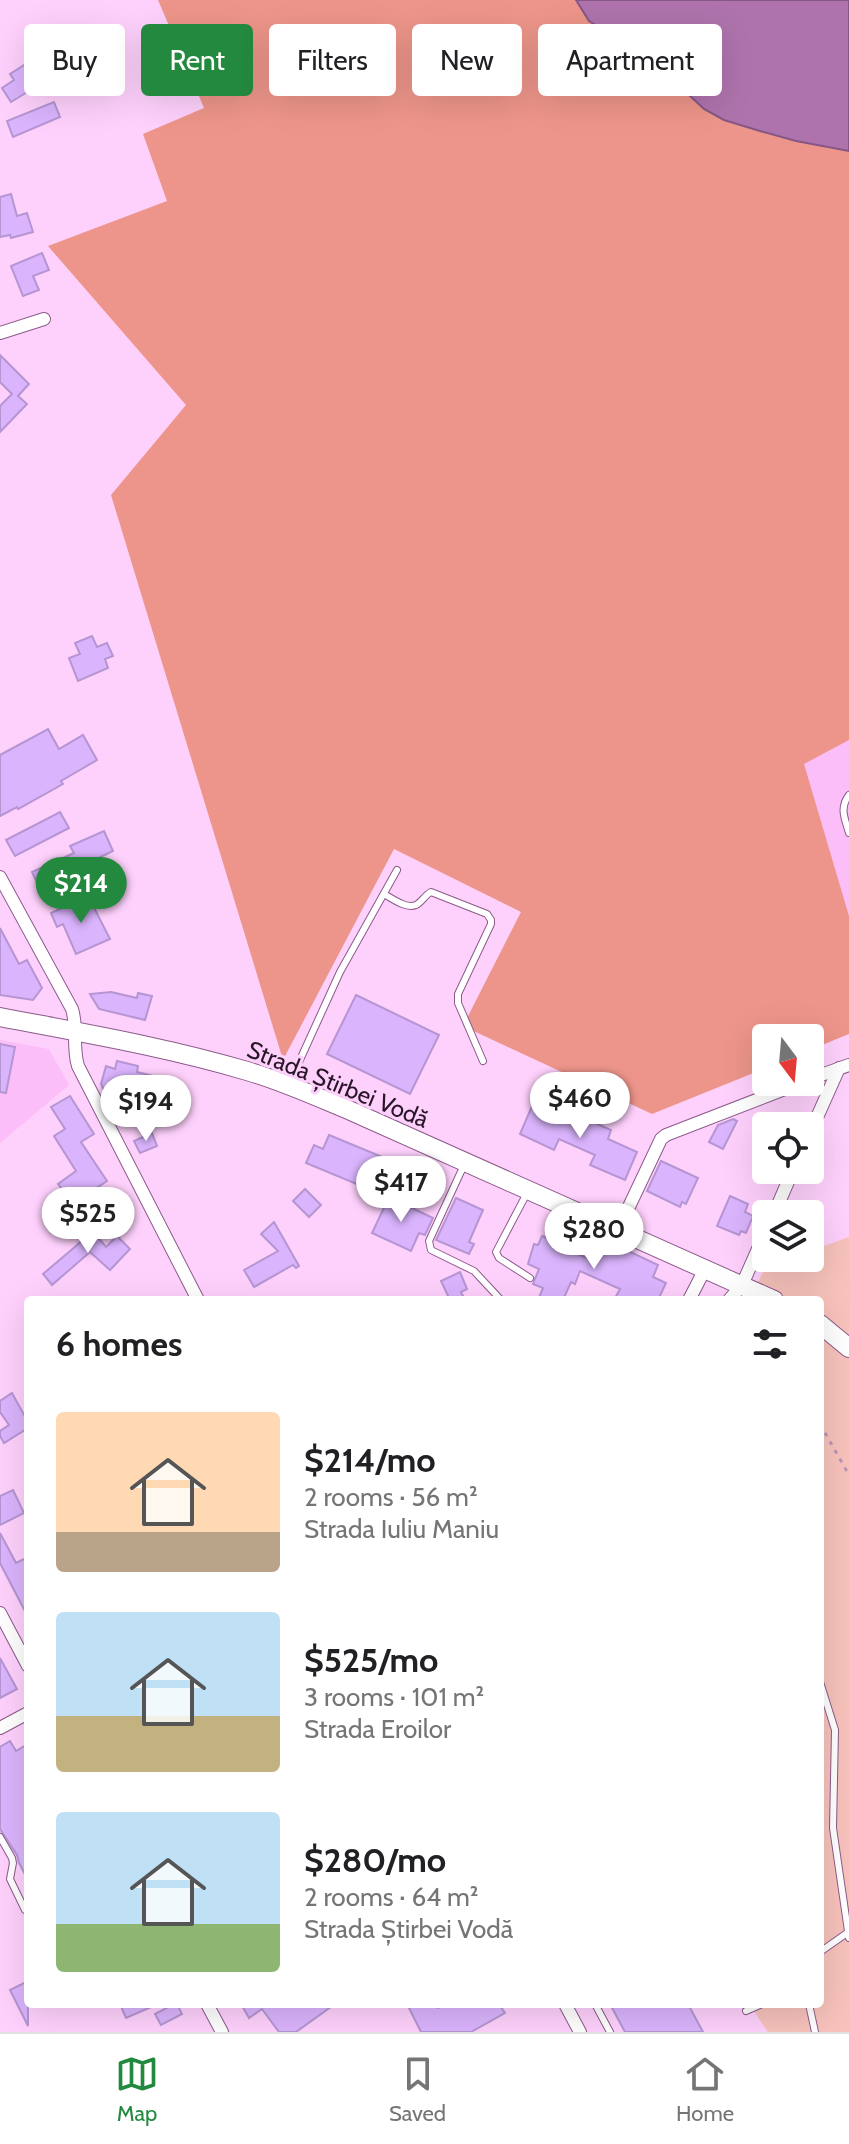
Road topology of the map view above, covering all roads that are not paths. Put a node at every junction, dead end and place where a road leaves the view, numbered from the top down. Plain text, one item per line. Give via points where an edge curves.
1 (44, 319) dead end
2 (0, 333) edge
3 (849, 795) edge
4 (849, 833) edge
5 (397, 870) dead end
6 (0, 877) edge
7 (384, 894) junction
8 (0, 1017) edge
9 (77, 1031) junction
10 (483, 1061) dead end
11 (844, 1067) edge
12 (824, 1074) edge
13 (288, 1085) junction
14 (767, 1096) edge
15 (821, 1112) edge
16 (465, 1162) junction
17 (528, 1190) junction
18 (618, 1230) junction
19 (752, 1262) edge
20 (705, 1269) junction
21 (530, 1278) dead end
22 (742, 1285) junction
23 (196, 1296) edge
24 (497, 1296) edge
25 (691, 1296) edge
26 (732, 1296) edge
27 (765, 1296) edge
28 (824, 1327) edge
29 (849, 1348) edge
30 (0, 1613) edge
31 (24, 1658) edge
32 (824, 1695) edge
33 (24, 1715) edge
34 (0, 1728) edge
35 (0, 1837) edge
36 (24, 1905) edge
37 (848, 1935) edge
38 (824, 1950) edge
39 (209, 2008) edge
40 (567, 2008) edge
41 (597, 2008) edge
42 (753, 2008) edge
43 (810, 2008) edge
44 (746, 2011) dead end
45 (222, 2032) edge
46 (580, 2032) edge
47 (610, 2032) edge
48 (815, 2032) edge

1 - 2 street
3 - 4 lane via 843,804
5 - 7 lane
6 - 9 street via 72,1009
7 - 10 lane via 412,906 431,892 491,920 458,994
7 - 13 lane via 340,972
8 - 9 street, Strada Știrbei Vodă
9 - 13 street, Strada Știrbei Vodă via 250,1071
9 - 23 street via 78,1066
11 - 12 street
11 - 15 street
13 - 16 street, Strada Știrbei Vodă
14 - 18 street via 661,1139
16 - 17 street, Strada Știrbei Vodă
16 - 24 lane via 429,1246 474,1271
17 - 18 street, Strada Știrbei Vodă
17 - 21 lane via 496,1252
18 - 20 street, Strada Știrbei Vodă
19 - 22 street
20 - 22 street, Strada Știrbei Vodă
20 - 25 street
22 - 26 street
22 - 27 street, Strada Știrbei Vodă
28 - 29 street
30 - 31 street
32 - 37 lane via 835,1730 833,1828
33 - 34 street
35 - 36 lane via 12,1858 10,1879
37 - 38 lane
39 - 45 street
40 - 46 street
41 - 47 lane
42 - 44 lane
43 - 48 lane

